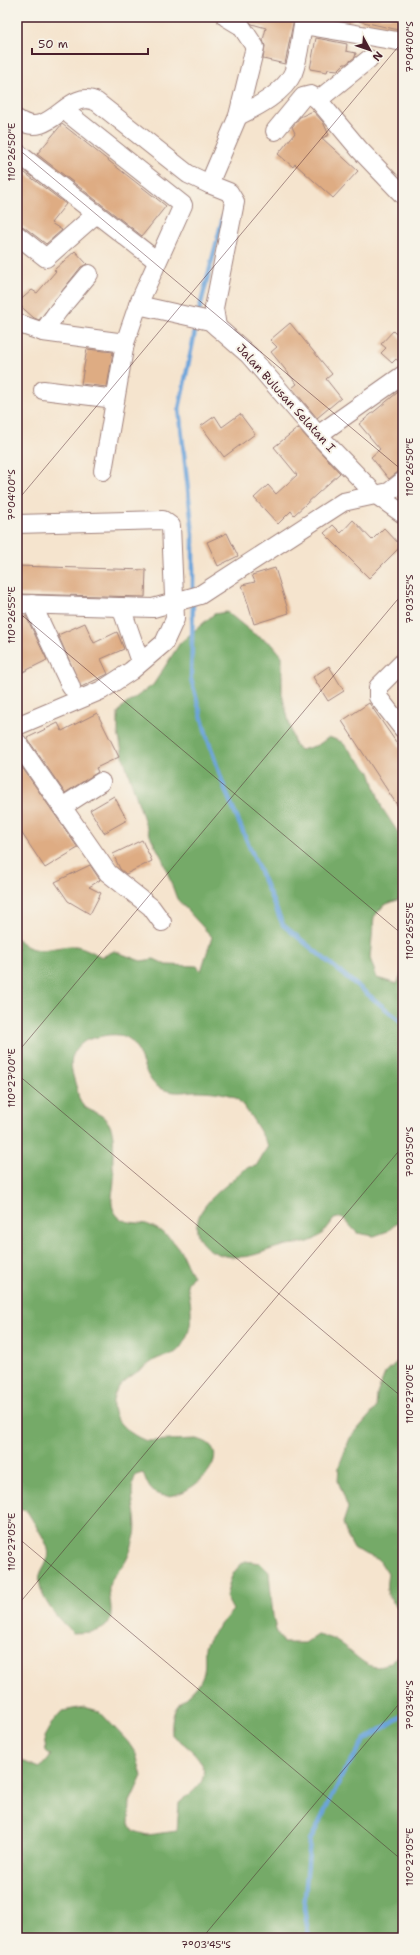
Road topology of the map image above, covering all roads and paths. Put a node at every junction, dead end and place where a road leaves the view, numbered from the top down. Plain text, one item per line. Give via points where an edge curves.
1 (226, 17) edge
2 (304, 21) edge
3 (403, 42) edge
4 (369, 59) dead end
5 (318, 100) junction
6 (70, 115) dead end
7 (238, 116) junction
8 (17, 119) edge
9 (275, 131) dead end
10 (19, 154) dead end
11 (209, 184) junction
12 (403, 195) edge
13 (96, 214) junction
14 (17, 235) edge
15 (157, 261) junction
16 (89, 274) dead end
17 (138, 305) junction
18 (17, 323) edge
19 (214, 324) junction
20 (43, 332) junction
21 (125, 343) junction
22 (403, 375) edge
23 (42, 390) dead end
24 (115, 399) junction
25 (318, 436) junction
26 (103, 471) dead end
27 (403, 481) edge
28 (375, 494) junction
29 (403, 514) edge
30 (17, 524) edge
31 (187, 598) junction
32 (24, 604) edge
33 (121, 607) junction
34 (138, 656) dead end
35 (403, 662) edge
36 (71, 687) dead end
37 (17, 726) edge
38 (403, 729) edge
39 (17, 742) edge
40 (101, 782) dead end
41 (62, 806) junction
42 (162, 922) dead end

1 - 7 street via 241,26 255,47
2 - 3 street
2 - 7 street via 293,72 287,83 279,91
4 - 5 street
5 - 9 street via 311,95 303,97
5 - 12 street via 359,149
6 - 15 street via 183,205
7 - 11 street
8 - 11 street via 22,123 37,126 80,99 90,98 188,174
10 - 13 street
11 - 19 street via 229,192 235,202 214,308
13 - 14 street via 46,258
13 - 15 street
15 - 17 street
16 - 20 street
17 - 19 street, Jalan Bulusan Selatan I via 185,314
17 - 21 street
18 - 20 street
19 - 25 street, Jalan Bulusan Selatan I via 249,355
20 - 21 street
21 - 24 street
22 - 25 street
23 - 24 street
24 - 26 street
25 - 28 street, Jalan Bulusan Selatan I
27 - 28 street via 389,492
28 - 29 street, Jalan Bulusan Selatan I
28 - 31 street via 343,502
30 - 31 street via 163,520 168,522
31 - 33 street via 153,608
31 - 37 street via 164,643 131,671 102,690
32 - 33 street
32 - 36 street
33 - 34 street
35 - 38 street via 378,687 378,697
39 - 41 street
40 - 41 street
41 - 42 street via 108,874 151,906

